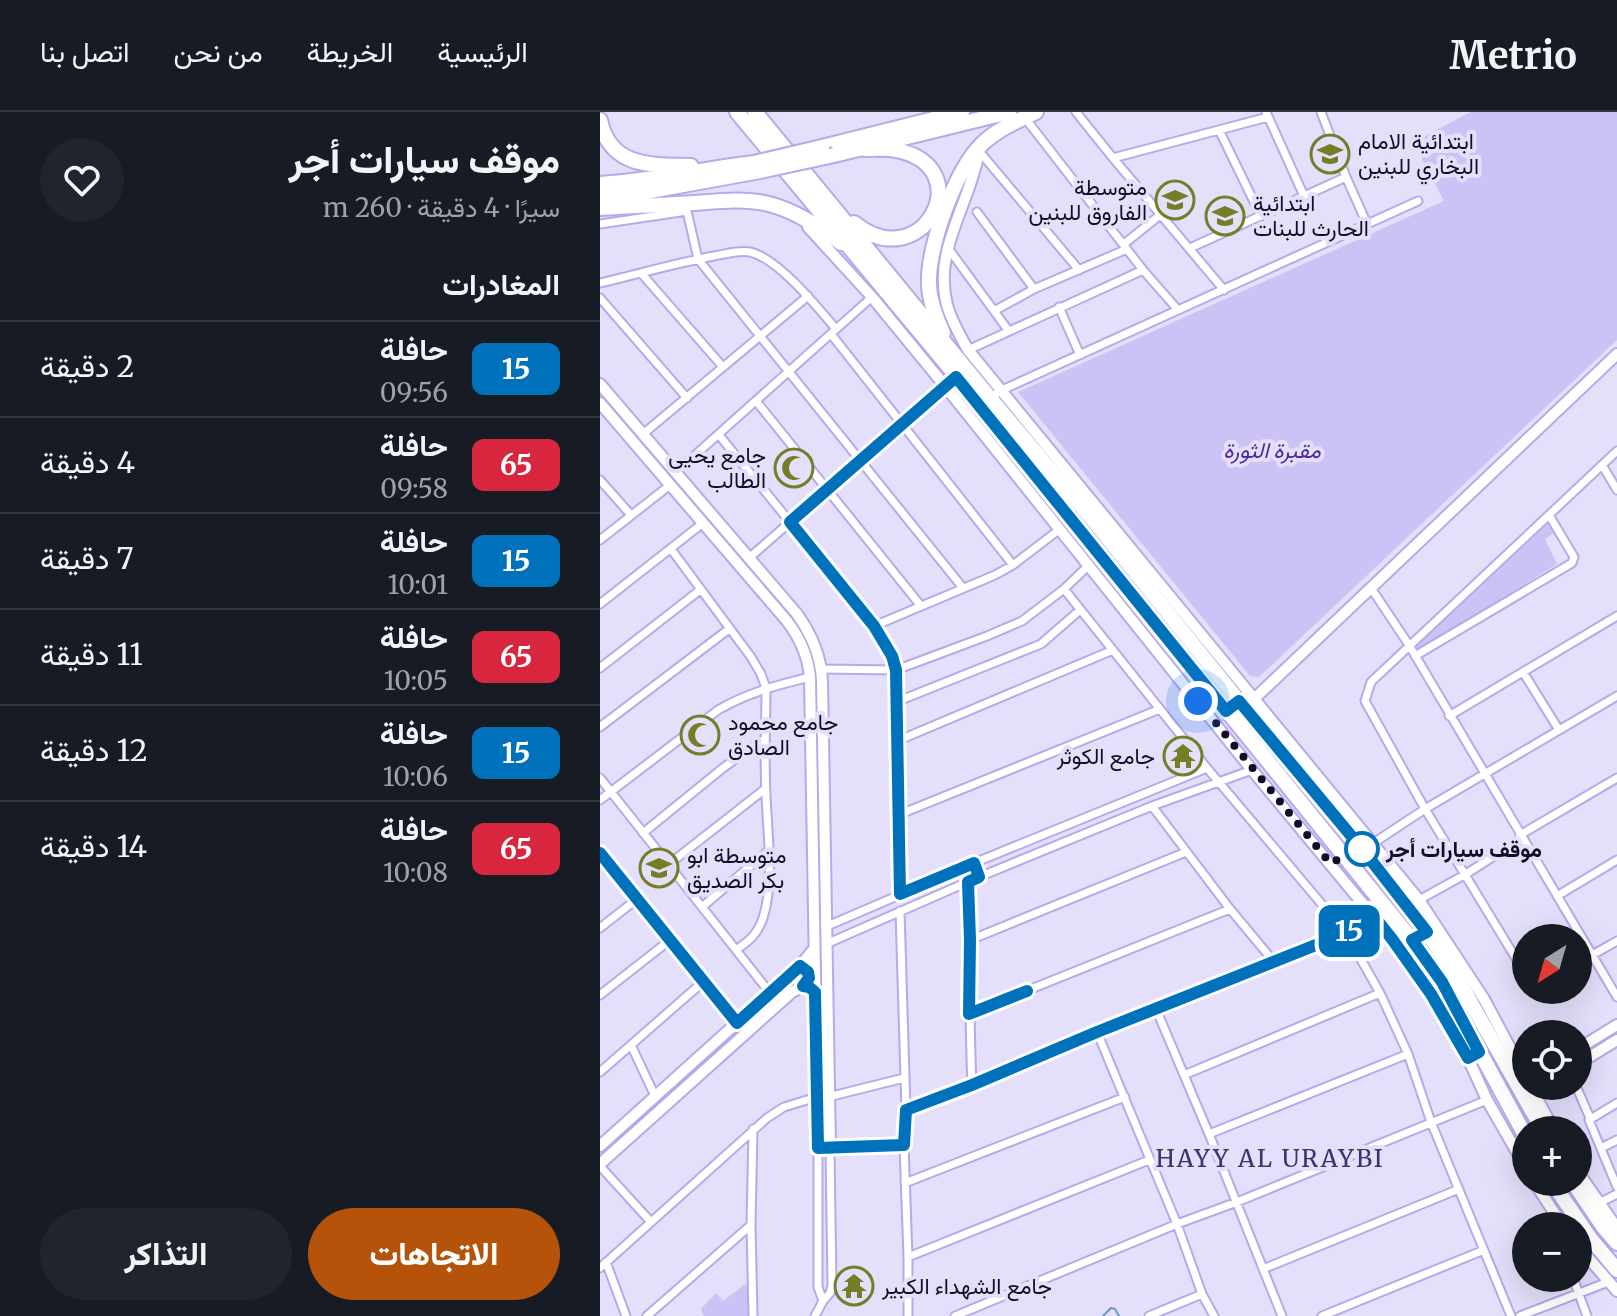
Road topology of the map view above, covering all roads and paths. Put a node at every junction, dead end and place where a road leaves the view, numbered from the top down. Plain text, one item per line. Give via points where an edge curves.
1 (739, 112) edge
2 (755, 112) edge
3 (762, 112) edge
4 (908, 112) edge
5 (962, 112) edge
6 (1009, 112) edge
7 (1076, 112) edge
8 (1321, 112) edge
9 (1031, 115) edge
10 (1267, 115) edge
11 (600, 120) edge
12 (1219, 130) junction
13 (847, 140) junction
14 (779, 142) junction
15 (980, 148) junction
16 (865, 149) junction
17 (828, 151) junction
18 (1113, 158) junction
19 (719, 167) junction
20 (757, 167) junction
21 (1346, 177) junction
22 (600, 184) edge
23 (824, 196) junction
24 (1304, 196) junction
25 (600, 197) edge
26 (1418, 201) dead end
27 (600, 208) edge
28 (792, 212) junction
29 (977, 212) dead end
30 (1160, 215) junction
31 (1261, 216) junction
32 (600, 224) edge
33 (1367, 224) junction
34 (1125, 246) junction
35 (948, 248) junction
36 (1190, 248) junction
37 (857, 256) junction
38 (698, 259) junction
39 (1079, 270) junction
40 (1143, 270) junction
41 (641, 273) junction
42 (600, 283) edge
43 (1034, 289) junction
44 (1224, 290) junction
45 (808, 296) junction
46 (872, 297) junction
47 (600, 298) edge
48 (1059, 307) junction
49 (1178, 310) junction
50 (994, 311) junction
51 (1008, 330) junction
52 (833, 332) junction
53 (760, 336) junction
54 (963, 354) junction
55 (1080, 355) junction
56 (1616, 356) edge
57 (723, 367) junction
58 (789, 372) junction
59 (951, 381) junction
60 (600, 384) edge
61 (996, 394) junction
62 (687, 398) junction
63 (756, 401) junction
64 (600, 403) edge
65 (902, 424) junction
66 (643, 434) junction
67 (719, 435) junction
68 (1617, 451) edge
69 (643, 454) junction
70 (661, 457) junction
71 (860, 461) junction
72 (1602, 465) junction
73 (675, 473) junction
74 (600, 480) edge
75 (670, 485) junction
76 (828, 489) junction
77 (1617, 490) edge
78 (631, 515) junction
79 (1549, 515) junction
80 (790, 522) junction
81 (703, 523) junction
82 (1060, 529) junction
83 (600, 540) edge
84 (671, 549) junction
85 (749, 558) junction
86 (1013, 565) junction
87 (1089, 565) junction
88 (745, 571) junction
89 (764, 576) junction
90 (963, 588) junction
91 (1371, 588) junction
92 (1064, 589) junction
93 (700, 590) junction
94 (600, 604) edge
95 (921, 606) junction
96 (1080, 610) junction
97 (1617, 616) edge
98 (874, 626) junction
99 (729, 629) junction
100 (1409, 645) junction
101 (1113, 650) junction
102 (1415, 656) junction
103 (600, 668) edge
104 (821, 669) junction
105 (896, 670) junction
106 (1523, 672) junction
107 (810, 677) junction
108 (766, 688) junction
109 (1617, 696) edge
110 (1247, 700) junction
111 (896, 702) junction
112 (1160, 709) junction
113 (1226, 711) junction
114 (1449, 716) junction
115 (600, 727) edge
116 (1559, 730) junction
117 (765, 738) junction
118 (897, 741) junction
119 (1207, 768) junction
120 (1252, 770) junction
121 (1484, 774) junction
122 (600, 778) edge
123 (1617, 778) edge
124 (1218, 781) junction
125 (765, 789) junction
126 (611, 792) junction
127 (600, 800) edge
128 (1152, 806) junction
129 (1425, 809) junction
130 (898, 815) junction
131 (818, 825) junction
132 (643, 833) junction
133 (1521, 836) junction
134 (1368, 847) junction
135 (768, 851) junction
136 (1186, 852) junction
137 (600, 853) edge
138 (1617, 860) edge
139 (608, 863) junction
140 (974, 863) junction
141 (668, 865) junction
142 (600, 868) edge
143 (1466, 874) junction
144 (979, 877) junction
145 (968, 882) junction
146 (900, 894) junction
147 (1557, 896) junction
148 (637, 899) junction
149 (1419, 900) junction
150 (881, 902) junction
151 (702, 907) junction
152 (1230, 909) junction
153 (1369, 910) junction
154 (900, 911) junction
155 (884, 918) junction
156 (1574, 924) edge
157 (825, 927) junction
158 (600, 928) edge
159 (1427, 932) junction
160 (1346, 933) junction
161 (670, 940) junction
162 (970, 940) junction
163 (1412, 940) junction
164 (1617, 941) edge
165 (826, 944) junction
166 (814, 949) junction
167 (736, 950) junction
168 (1512, 951) edge
169 (1592, 955) joint
170 (1275, 963) junction
171 (800, 966) junction
172 (704, 981) junction
173 (803, 986) junction
174 (815, 992) junction
175 (770, 993) junction
176 (1380, 993) junction
177 (600, 995) edge
178 (1617, 997) edge
179 (1156, 1009) junction
180 (969, 1014) junction
181 (737, 1023) junction
182 (1617, 1025) edge
183 (1485, 1028) junction
184 (1097, 1032) junction
185 (1504, 1037) junction
186 (1592, 1040) edge
187 (1617, 1040) edge
188 (631, 1045) junction
189 (1512, 1052) edge
190 (1408, 1054) junction
191 (1473, 1055) junction
192 (1592, 1055) edge
193 (600, 1072) edge
194 (1184, 1075) junction
195 (904, 1078) junction
196 (972, 1085) junction
197 (655, 1096) junction
198 (822, 1097) junction
199 (1125, 1097) junction
200 (1487, 1100) junction
201 (1617, 1103) edge
202 (906, 1110) junction
203 (1512, 1116) edge
204 (1535, 1116) edge
205 (1592, 1117) edge
206 (1431, 1122) junction
207 (1592, 1123) edge
208 (753, 1129) junction
209 (1209, 1134) junction
210 (1617, 1140) edge
211 (1512, 1144) edge
212 (904, 1145) junction
213 (600, 1146) edge
214 (830, 1147) junction
215 (818, 1148) junction
216 (1601, 1148) junction
217 (1149, 1160) junction
218 (600, 1165) edge
219 (905, 1183) junction
220 (1617, 1187) edge
221 (1459, 1189) junction
222 (1592, 1193) edge
223 (1617, 1194) edge
224 (1542, 1196) edge
225 (1562, 1196) edge
226 (1582, 1196) edge
227 (1237, 1202) junction
228 (1599, 1203) junction
229 (1552, 1212) edge
230 (650, 1221) junction
231 (1177, 1224) junction
232 (751, 1225) junction
233 (1617, 1228) edge
234 (1617, 1243) edge
235 (1484, 1250) junction
236 (908, 1257) junction
237 (1592, 1258) edge
238 (603, 1265) edge
239 (1263, 1269) junction
240 (1612, 1276) edge
241 (1617, 1291) edge
242 (1578, 1293) junction
243 (1202, 1294) junction
244 (823, 1301) junction
245 (1159, 1314) edge
246 (626, 1316) edge
247 (647, 1316) edge
248 (753, 1316) edge
249 (815, 1316) edge
250 (908, 1316) edge
251 (955, 1316) edge
252 (1149, 1316) edge
253 (1214, 1316) edge
254 (1282, 1316) edge
255 (1322, 1316) edge
256 (1511, 1316) edge
257 (1520, 1316) edge
258 (1587, 1316) edge

1 - 37 highway
2 - 14 highway
3 - 14 highway
4 - 13 highway
5 - 13 highway
6 - 16 highway
7 - 18 street
8 - 21 street
9 - 15 highway via 1001,129
9 - 34 street
10 - 12 street
10 - 24 street
11 - 19 highway via 608,141 631,160
12 - 18 street
12 - 31 street
13 - 17 highway
14 - 23 highway
15 - 35 street
15 - 39 street
15 - 54 highway via 951,198 931,260 932,303 940,326
16 - 17 highway
16 - 23 highway via 897,150 931,169 939,193 929,220 912,234 883,239 860,228
17 - 20 highway, bridge
18 - 30 street
19 - 20 highway
19 - 22 highway
20 - 25 highway
21 - 24 street
21 - 33 street
23 - 54 highway
24 - 31 street
26 - 33 street
27 - 28 highway via 741,201
28 - 37 highway
28 - 46 street
29 - 43 street
30 - 34 street
30 - 36 street
31 - 36 street
32 - 38 street via 687,211
33 - 44 street
34 - 39 street
34 - 40 street
35 - 50 street
35 - 54 street via 947,303
36 - 44 street
37 - 59 highway
38 - 41 street
38 - 45 street via 753,253
38 - 53 street
39 - 43 street
40 - 48 street
40 - 49 street
41 - 42 street
41 - 57 street
43 - 50 street
44 - 49 street
45 - 52 street
45 - 53 street
46 - 52 street
46 - 59 street
47 - 62 street
48 - 51 street
48 - 55 street
49 - 55 street
50 - 51 street
51 - 54 street
52 - 58 street
52 - 65 street
53 - 57 street
53 - 58 street
54 - 61 highway
55 - 61 street
56 - 91 street
57 - 62 street
58 - 63 street
58 - 71 street
59 - 65 street
59 - 82 street
59 - 113 highway
60 - 66 street
61 - 110 highway
62 - 66 street
63 - 67 street
63 - 76 street
64 - 69 street
65 - 71 street
65 - 86 street
66 - 70 street
67 - 73 street
67 - 80 street
68 - 72 street
69 - 70 street via 648,447
69 - 75 street
70 - 73 street
71 - 76 street
71 - 90 street
72 - 77 street
72 - 79 street
73 - 85 street
74 - 78 street
75 - 78 street
75 - 81 street
76 - 80 street
76 - 95 street
78 - 83 street
79 - 100 street
79 - 102 street via 1574,557 1572,563
80 - 85 street
80 - 98 street
81 - 84 street
81 - 88 street
82 - 86 street
82 - 87 street
84 - 93 street
84 - 94 street
85 - 89 street
86 - 90 street
87 - 92 street
87 - 120 street
88 - 89 street via 758,582
88 - 107 street via 794,629
89 - 104 street via 804,624
90 - 95 street
91 - 100 street
91 - 110 street
92 - 96 street
92 - 105 street via 1022,621
93 - 99 street
93 - 103 street
95 - 98 street
96 - 101 street
96 - 111 street via 1041,644
97 - 106 street
98 - 105 street
99 - 108 street
99 - 115 street
100 - 102 street
100 - 129 street via 1371,682 1365,701
101 - 112 street
101 - 118 street
102 - 114 street
104 - 105 street
104 - 131 street
105 - 111 street
106 - 114 street
106 - 116 street
107 - 108 street
107 - 131 street
108 - 117 street
108 - 126 street via 718,710
109 - 116 street
110 - 113 highway
110 - 134 highway
111 - 118 street
112 - 119 street
112 - 130 street
113 - 163 highway
114 - 121 street
116 - 121 street
117 - 125 street
117 - 132 street
118 - 130 street
119 - 124 street
119 - 140 street
120 - 124 street
120 - 153 street
121 - 129 street
121 - 133 street
122 - 126 street
123 - 133 street
124 - 128 street
124 - 160 street
125 - 135 street
125 - 141 street
126 - 127 street
126 - 132 street
128 - 136 street
128 - 144 street
129 - 134 street
129 - 143 street
130 - 146 street
131 - 157 street
131 - 166 street
132 - 141 street
133 - 143 street
133 - 147 street
134 - 149 street
134 - 159 highway
135 - 151 street
135 - 167 street via 768,898 762,919 752,939
136 - 152 street
136 - 162 street
137 - 139 street
138 - 147 street
139 - 142 street
139 - 148 street
140 - 144 street
140 - 146 street
141 - 151 street
143 - 149 street
143 - 168 street
144 - 145 street
145 - 154 street
145 - 162 street
146 - 150 street
147 - 156 street
148 - 158 street
148 - 161 street
149 - 185 street
150 - 155 street
150 - 157 street
151 - 167 street
152 - 170 street
152 - 180 street
153 - 160 street
153 - 191 street
154 - 155 street
154 - 195 street
155 - 165 street
157 - 165 street
159 - 163 highway
159 - 183 highway
160 - 170 street
160 - 176 street
161 - 172 street
161 - 177 street
162 - 180 street
163 - 191 highway via 1442,982
164 - 169 street
165 - 198 street
166 - 171 street
166 - 174 street
167 - 175 street
169 - 178 street
170 - 179 street
171 - 173 street via 809,975
171 - 175 street
172 - 181 street
172 - 188 street
173 - 174 street
173 - 218 street
174 - 198 street
175 - 181 street
176 - 190 street
176 - 194 street
179 - 184 street
179 - 194 street
180 - 196 street
181 - 197 street
182 - 186 street
183 - 185 highway
183 - 204 highway
184 - 196 street
184 - 199 street
185 - 189 street
187 - 192 street
188 - 193 street
188 - 197 street
190 - 206 street
190 - 209 street
191 - 200 street
191 - 203 highway
194 - 209 street
195 - 198 street
195 - 202 street
196 - 202 street
197 - 213 street
198 - 208 street via 784,1107
198 - 214 street
198 - 215 street
199 - 217 street
199 - 219 street
200 - 206 street
200 - 211 street
201 - 205 street
202 - 212 street
206 - 221 street
206 - 227 street
207 - 216 street
208 - 230 street
208 - 232 street
209 - 227 street
210 - 216 street
212 - 214 street
212 - 219 street
214 - 215 street
214 - 244 street via 833,1282
215 - 244 street via 818,1287
216 - 220 street
217 - 231 street
217 - 236 street
218 - 230 street
219 - 236 street
221 - 235 street
221 - 239 street
222 - 228 street
223 - 228 street
224 - 229 street
225 - 240 highway
226 - 234 highway
227 - 231 street
227 - 239 street
228 - 233 street
230 - 238 street
231 - 243 street
231 - 251 street
232 - 247 street
232 - 248 street
235 - 255 street
235 - 256 street
236 - 250 street
237 - 240 street
238 - 246 street
239 - 254 street
240 - 241 street
240 - 242 street
242 - 257 street
242 - 258 street
243 - 245 street
243 - 253 street
244 - 249 street
245 - 252 street

